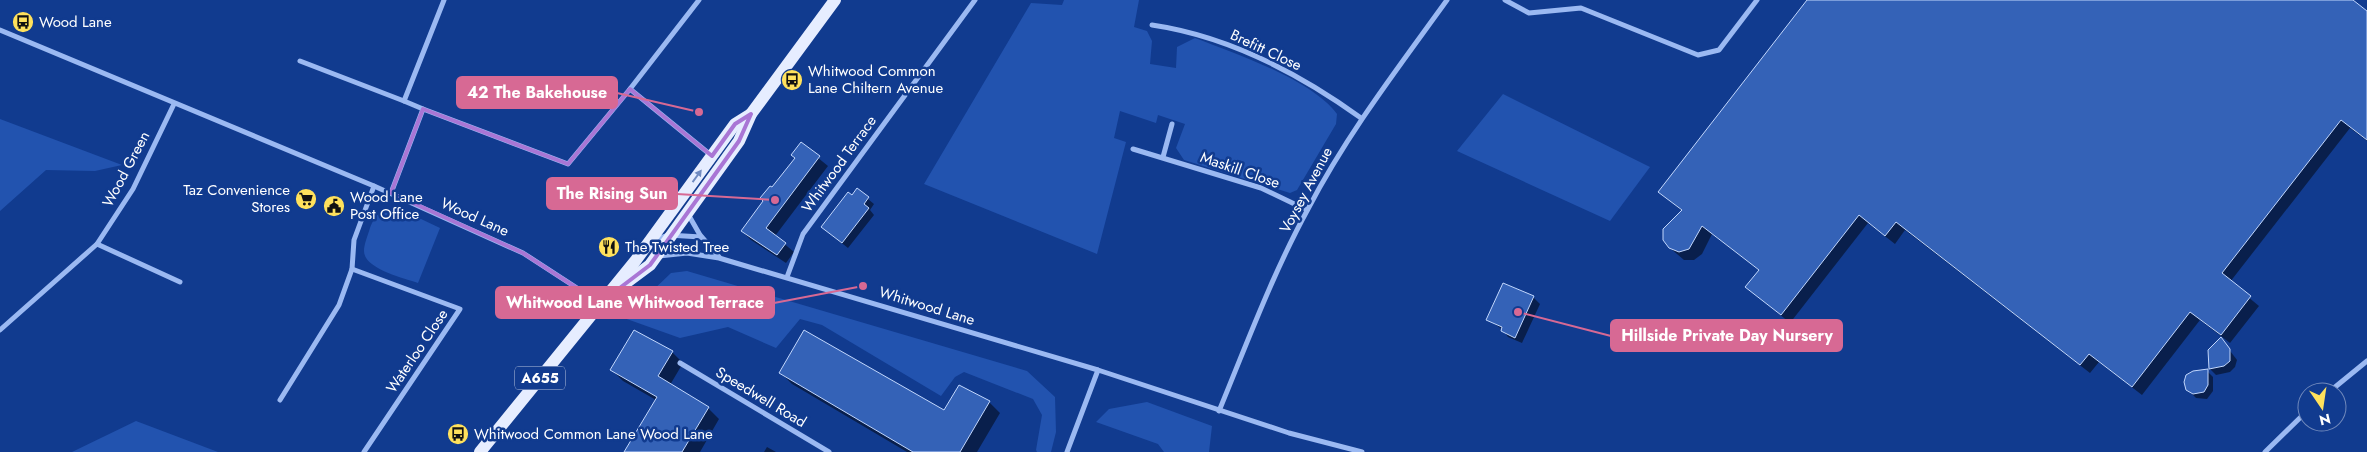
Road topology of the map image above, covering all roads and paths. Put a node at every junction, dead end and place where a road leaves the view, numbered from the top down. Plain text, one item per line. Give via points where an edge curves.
1 (444, 0) edge
2 (699, 0) edge
3 (835, 0) edge
4 (975, 0) edge
5 (1447, 0) edge
6 (1505, 0) edge
7 (1757, 0) edge
8 (1152, 25) dead end
9 (0, 30) edge
10 (300, 61) dead end
11 (630, 89) junction
12 (404, 101) junction
13 (174, 104) junction
14 (423, 109) junction
15 (751, 114) junction
16 (1361, 118) junction
17 (1172, 124) dead end
18 (1133, 149) dead end
19 (712, 156) junction
20 (1163, 158) junction
21 (374, 186) junction
22 (390, 193) junction
23 (1307, 210) junction
24 (688, 213) junction
25 (671, 236) junction
26 (701, 237) junction
27 (97, 244) junction
28 (648, 244) junction
29 (656, 257) junction
30 (719, 258) junction
31 (352, 269) junction
32 (787, 277) junction
33 (180, 282) dead end
34 (602, 301) junction
35 (0, 330) edge
36 (2367, 361) edge
37 (680, 363) dead end
38 (1098, 370) junction
39 (2341, 382) edge
40 (280, 400) dead end
41 (1219, 411) junction
42 (2297, 421) edge
43 (364, 452) edge
44 (480, 452) edge
45 (829, 452) edge
46 (1067, 452) edge
47 (1362, 452) edge
48 (2265, 452) edge

1 - 12 street
2 - 11 street
3 - 15 main road, A655
4 - 32 street, Whitwood Terrace via 804,234
5 - 16 street, Voysey Avenue
6 - 7 street via 1529,13 1581,8 1698,55 1719,50
8 - 16 street, Brefitt Close via 1217,41 1268,63 1324,92
9 - 13 street, Wood Lane
10 - 12 street
11 - 14 street via 568,164
11 - 19 street
12 - 14 street
13 - 21 street, Wood Lane
13 - 27 street, Wood Green via 133,189
14 - 22 street
15 - 19 main road, A655 via 735,124
15 - 24 main road, A655 via 739,141
16 - 23 street, Voysey Avenue
17 - 20 street
18 - 20 street, Maskill Close
28 -> 19 main road, A655
20 - 23 street, Maskill Close via 1261,188
21 - 22 street, Wood Lane
21 - 31 street via 354,240
22 - 34 street, Wood Lane via 522,253
23 - 41 street, Voysey Avenue via 1255,322
24 - 25 main road, A655
24 - 26 street
25 - 26 street
25 - 28 street
25 - 29 main road, A655
26 - 30 street
27 - 33 street
27 - 35 street, Wood Green
28 - 34 main road, A655
29 - 30 street, Whitwood Lane via 687,253
29 - 34 main road, A655
30 - 32 street, Whitwood Lane
31 - 40 street via 340,305
31 - 43 street, Waterloo Close via 460,309
32 - 38 street, Whitwood Lane
34 - 44 main road, A655
36 - 39 street
37 - 45 street, Speedwell Road
38 - 41 street, Whitwood Lane
38 - 46 street
41 - 47 street, Whitwood Lane
42 - 48 street

